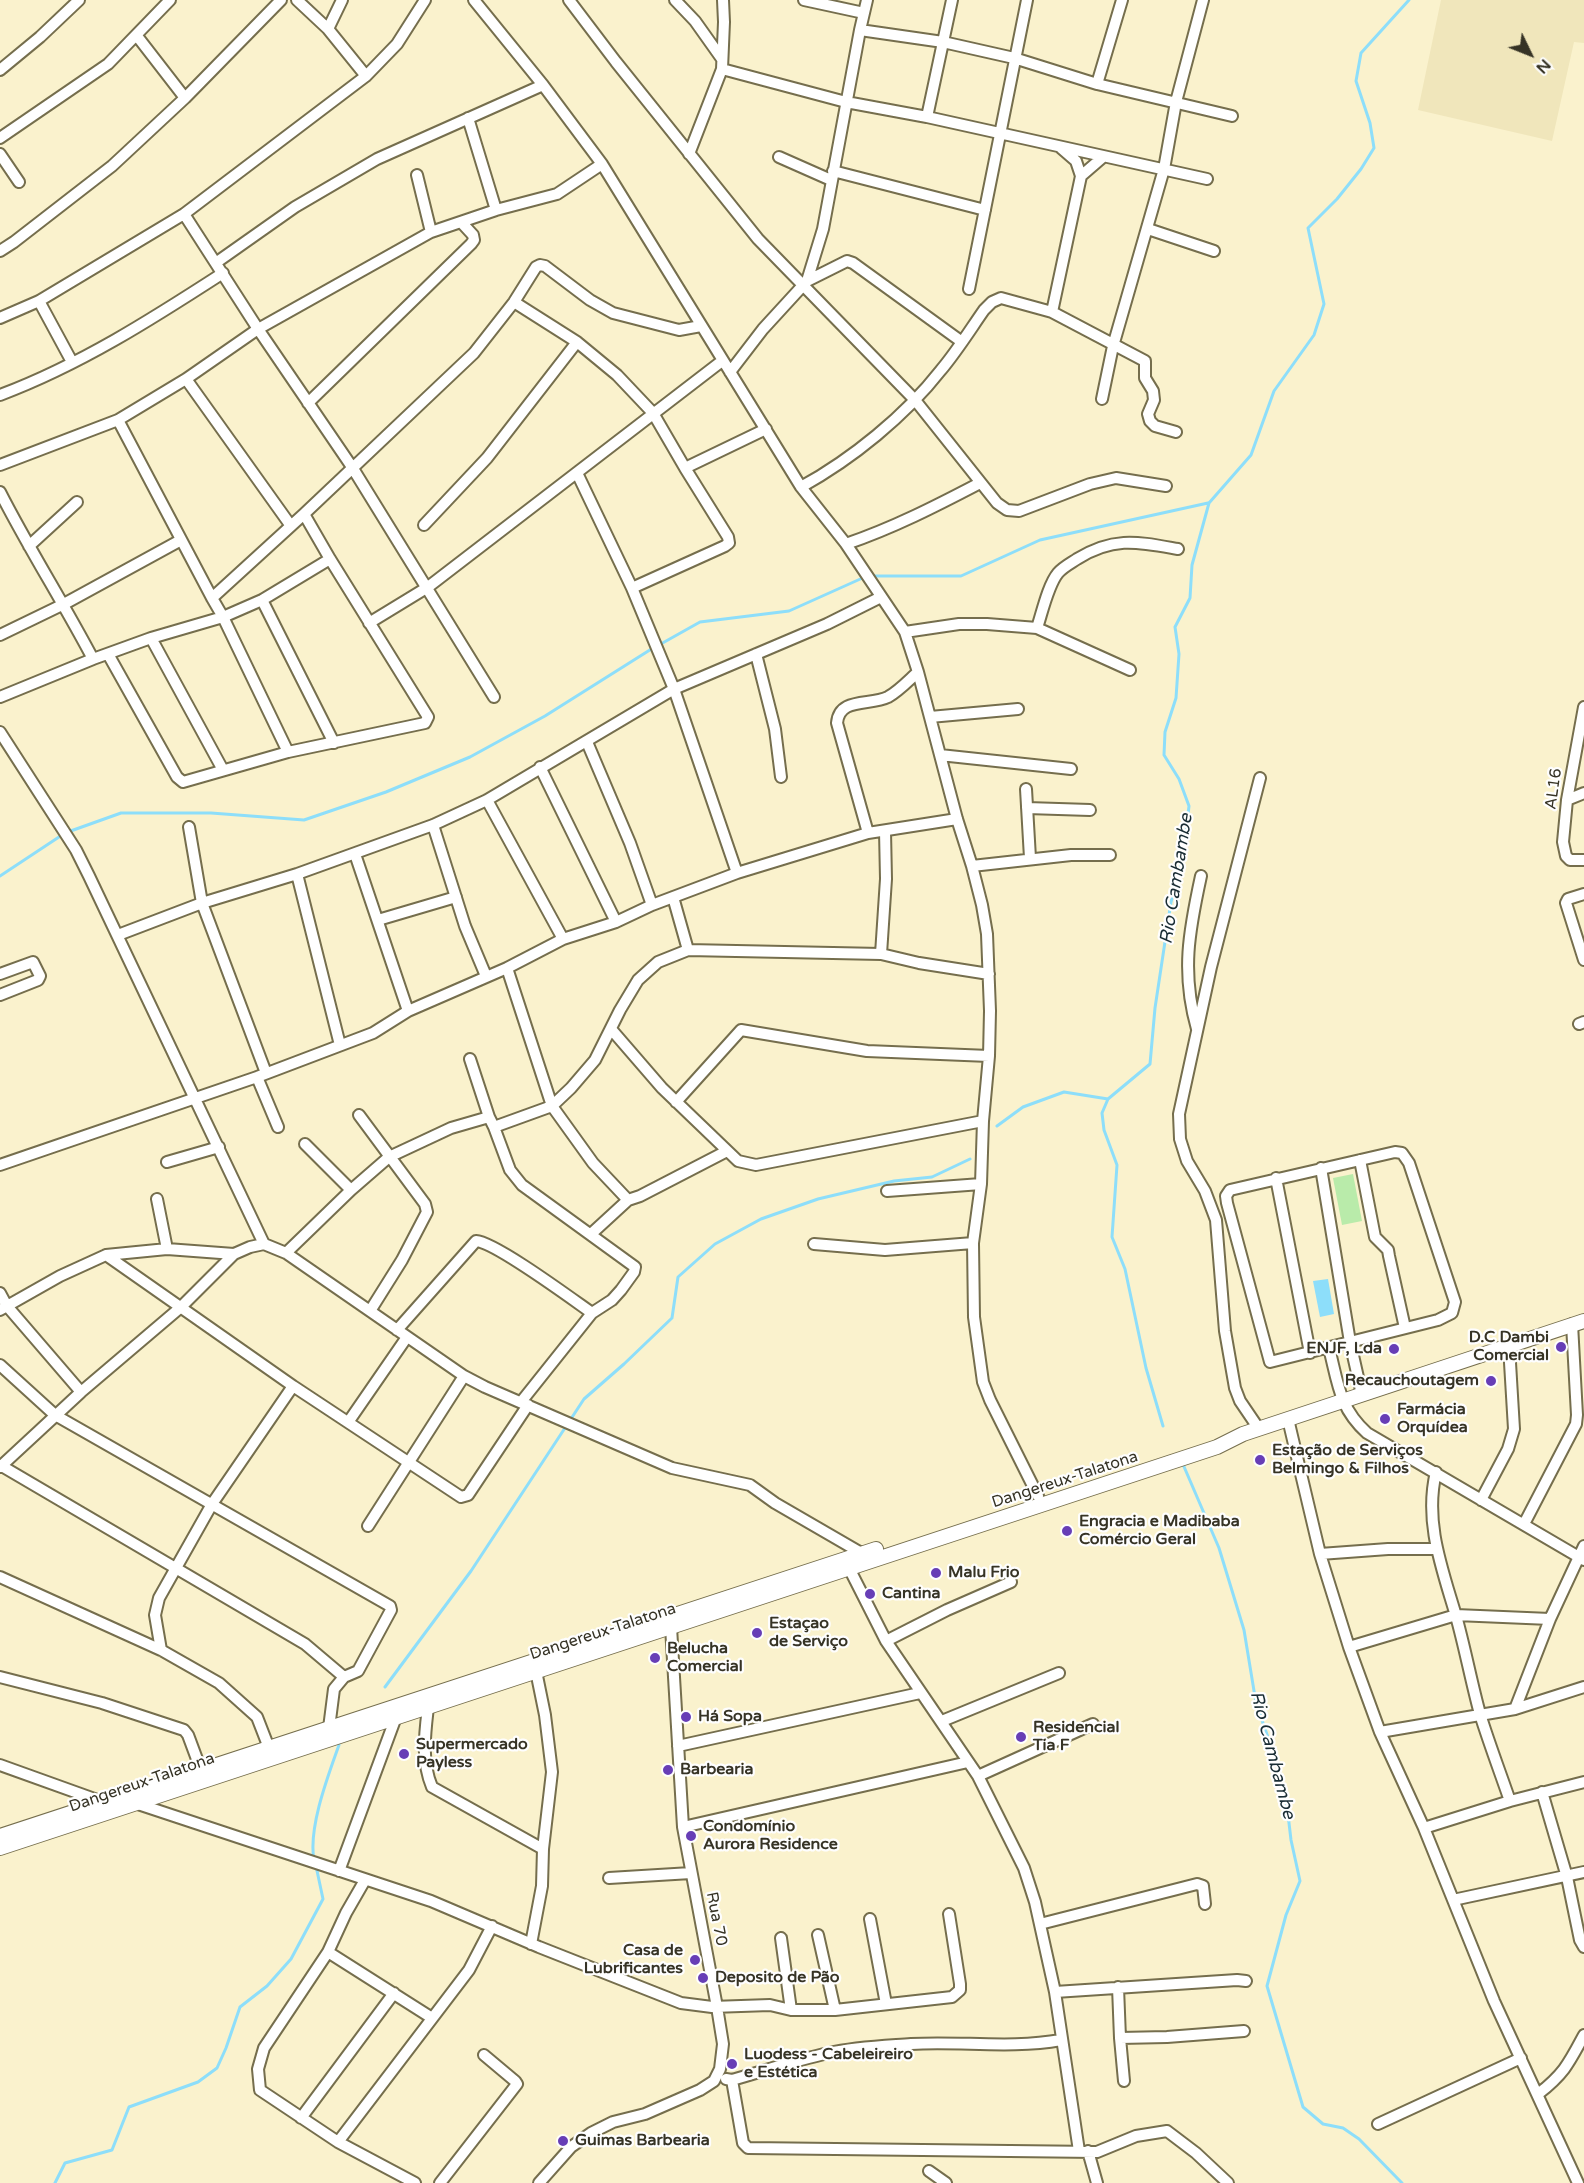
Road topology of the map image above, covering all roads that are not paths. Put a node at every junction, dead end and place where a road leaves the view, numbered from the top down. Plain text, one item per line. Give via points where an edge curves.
1 (78, 0) edge
2 (170, 0) edge
3 (281, 0) edge
4 (297, 0) edge
5 (342, 0) edge
6 (425, 0) edge
7 (474, 0) edge
8 (569, 0) edge
9 (675, 0) edge
10 (723, 0) edge
11 (804, 0) edge
12 (867, 0) edge
13 (952, 0) edge
14 (1027, 0) edge
15 (1122, 0) edge
16 (1203, 0) edge
17 (864, 13) junction
18 (328, 29) junction
19 (860, 30) junction
20 (137, 36) junction
21 (943, 42) junction
22 (1014, 58) junction
23 (722, 64) junction
24 (0, 70) edge
25 (366, 76) junction
26 (1096, 84) junction
27 (543, 85) junction
28 (185, 98) junction
29 (846, 102) junction
30 (1176, 102) junction
31 (1232, 116) dead end
32 (927, 117) junction
33 (468, 118) junction
34 (999, 134) junction
35 (0, 138) edge
36 (1059, 147) junction
37 (0, 154) edge
38 (690, 154) junction
39 (779, 157) dead end
40 (1103, 157) junction
41 (602, 164) junction
42 (1164, 169) junction
43 (417, 176) dead end
44 (832, 176) junction
45 (1081, 176) junction
46 (1207, 179) dead end
47 (19, 182) dead end
48 (496, 210) junction
49 (985, 210) junction
50 (184, 214) junction
51 (461, 222) junction
52 (1148, 230) junction
53 (431, 232) junction
54 (0, 251) edge
55 (1214, 251) dead end
56 (217, 262) junction
57 (224, 273) junction
58 (806, 284) junction
59 (969, 289) dead end
60 (39, 301) junction
61 (514, 302) junction
62 (1052, 312) junction
63 (0, 318) edge
64 (701, 326) junction
65 (258, 329) junction
66 (577, 342) junction
67 (962, 342) junction
68 (1113, 346) junction
69 (722, 361) junction
70 (72, 362) junction
71 (730, 372) junction
72 (186, 379) junction
73 (0, 395) edge
74 (1102, 399) dead end
75 (915, 400) junction
76 (308, 403) junction
77 (653, 413) junction
78 (118, 420) junction
79 (766, 429) junction
80 (1176, 432) dead end
81 (0, 465) edge
82 (352, 467) junction
83 (685, 468) junction
84 (577, 473) junction
85 (980, 483) junction
86 (1166, 486) dead end
87 (801, 487) junction
88 (0, 492) edge
89 (77, 502) dead end
90 (304, 514) junction
91 (424, 525) dead end
92 (291, 526) junction
93 (181, 540) junction
94 (846, 544) junction
95 (29, 546) junction
96 (1178, 549) dead end
97 (330, 559) junction
98 (428, 587) junction
99 (632, 588) junction
100 (881, 597) junction
101 (212, 598) junction
102 (262, 600) junction
103 (64, 604) junction
104 (223, 617) junction
105 (369, 623) junction
106 (1037, 628) junction
107 (905, 632) junction
108 (0, 635) edge
109 (151, 638) junction
110 (108, 654) junction
111 (756, 654) junction
112 (93, 659) junction
113 (1130, 670) dead end
114 (918, 672) junction
115 (674, 689) junction
116 (0, 697) edge
117 (494, 697) dead end
118 (1584, 707) edge
119 (1018, 709) dead end
120 (930, 717) junction
121 (0, 732) edge
122 (586, 742) junction
123 (334, 743) junction
124 (288, 752) junction
125 (940, 755) junction
126 (540, 767) junction
127 (1071, 769) dead end
128 (223, 770) junction
129 (782, 777) dead end
130 (1260, 778) dead end
131 (1026, 789) dead end
132 (1584, 793) edge
133 (487, 800) junction
134 (1567, 800) junction
135 (1028, 808) junction
136 (1090, 810) dead end
137 (957, 819) junction
138 (433, 825) junction
139 (189, 827) dead end
140 (885, 831) junction
141 (868, 833) junction
142 (355, 854) junction
143 (1110, 855) dead end
144 (1030, 858) junction
145 (1584, 860) edge
146 (972, 866) junction
147 (737, 873) junction
148 (297, 874) junction
149 (1201, 876) dead end
150 (1584, 894) edge
151 (456, 897) junction
152 (673, 897) junction
153 (202, 903) junction
154 (651, 905) junction
155 (378, 920) junction
156 (616, 922) junction
157 (118, 935) junction
158 (563, 939) junction
159 (688, 951) junction
160 (881, 954) junction
161 (1584, 958) edge
162 (507, 968) junction
163 (0, 974) edge
164 (989, 974) junction
165 (486, 976) junction
166 (0, 995) edge
167 (408, 1011) junction
168 (611, 1029) junction
169 (1198, 1032) junction
170 (340, 1045) junction
171 (989, 1056) junction
172 (470, 1059) dead end
173 (262, 1075) junction
174 (194, 1097) junction
175 (676, 1102) junction
176 (552, 1106) junction
177 (359, 1115) dead end
178 (983, 1121) junction
179 (492, 1122) junction
180 (278, 1127) dead end
181 (305, 1144) dead end
182 (219, 1148) junction
183 (727, 1151) junction
184 (389, 1157) junction
185 (1360, 1160) junction
186 (167, 1162) dead end
187 (0, 1165) edge
188 (1321, 1168) junction
189 (1276, 1178) junction
190 (981, 1184) junction
191 (351, 1190) junction
192 (887, 1191) dead end
193 (157, 1199) dead end
194 (628, 1200) junction
195 (591, 1234) junction
196 (973, 1243) junction
197 (264, 1244) junction
198 (814, 1244) dead end
199 (167, 1249) junction
200 (286, 1253) junction
201 (234, 1254) junction
202 (106, 1255) junction
203 (0, 1293) edge
204 (180, 1306) junction
205 (4, 1308) edge
206 (370, 1311) junction
207 (592, 1313) junction
208 (1578, 1322) edge
209 (1405, 1328) junction
210 (397, 1330) junction
211 (407, 1337) junction
212 (1350, 1342) junction
213 (1509, 1346) junction
214 (1329, 1348) junction
215 (1310, 1353) junction
216 (0, 1365) edge
217 (464, 1376) junction
218 (293, 1386) junction
219 (81, 1392) junction
220 (1362, 1395) junction
221 (1343, 1401) junction
222 (525, 1403) junction
223 (55, 1415) junction
224 (1288, 1419) junction
225 (349, 1421) junction
226 (1258, 1429) junction
227 (408, 1461) junction
228 (0, 1466) edge
229 (1142, 1467) junction
230 (1436, 1472) junction
231 (1038, 1496) junction
232 (1482, 1500) junction
233 (212, 1504) junction
234 (1524, 1524) junction
235 (368, 1526) dead end
236 (1436, 1549) junction
237 (863, 1554) junction
238 (1320, 1554) junction
239 (1582, 1554) edge
240 (177, 1568) junction
241 (849, 1568) junction
242 (0, 1577) edge
243 (1011, 1582) dead end
244 (1456, 1615) junction
245 (1550, 1619) junction
246 (670, 1627) junction
247 (886, 1641) junction
248 (1348, 1647) junction
249 (161, 1650) junction
250 (536, 1671) junction
251 (1059, 1673) dead end
252 (0, 1677) edge
253 (344, 1677) junction
254 (1584, 1687) edge
255 (920, 1693) junction
256 (428, 1707) junction
257 (1515, 1709) junction
258 (1481, 1715) junction
259 (396, 1718) junction
260 (942, 1721) junction
261 (1093, 1725) dead end
262 (329, 1728) junction
263 (1380, 1732) junction
264 (678, 1746) junction
265 (269, 1748) junction
266 (968, 1762) junction
267 (0, 1765) edge
268 (201, 1770) junction
269 (978, 1776) junction
270 (1584, 1782) edge
271 (1542, 1792) junction
272 (1510, 1801) junction
273 (103, 1802) junction
274 (135, 1803) junction
275 (683, 1827) junction
276 (1424, 1828) junction
277 (0, 1836) edge
278 (0, 1848) edge
279 (543, 1849) junction
280 (339, 1871) junction
281 (1584, 1872) edge
282 (692, 1874) junction
283 (1568, 1877) junction
284 (609, 1878) dead end
285 (365, 1880) junction
286 (1453, 1900) junction
287 (1205, 1904) dead end
288 (949, 1914) dead end
289 (870, 1919) dead end
290 (1040, 1924) junction
291 (492, 1926) junction
292 (818, 1935) dead end
293 (781, 1938) dead end
294 (531, 1944) junction
295 (1584, 1947) edge
296 (328, 1952) junction
297 (1246, 1981) dead end
298 (1118, 1987) junction
299 (1055, 1992) junction
300 (394, 1994) junction
301 (886, 2004) junction
302 (717, 2007) junction
303 (791, 2010) junction
304 (835, 2010) junction
305 (432, 2018) junction
306 (1244, 2031) dead end
307 (1584, 2034) edge
308 (1120, 2038) junction
309 (1061, 2040) junction
310 (484, 2055) dead end
311 (1521, 2058) junction
312 (718, 2076) junction
313 (732, 2080) junction
314 (1124, 2081) dead end
315 (1538, 2094) junction
316 (301, 2118) junction
317 (1377, 2124) dead end
318 (338, 2142) junction
319 (1084, 2151) junction
320 (929, 2171) dead end
321 (415, 2183) edge
322 (440, 2183) edge
323 (539, 2183) edge
324 (946, 2183) edge
325 (1096, 2183) edge
326 (1228, 2183) edge
327 (1578, 2183) edge

1 - 24 street
2 - 20 street
3 - 28 street
4 - 18 street
5 - 18 street
6 - 25 street via 397,44
7 - 27 street
8 - 38 street
9 - 23 street via 690,15
10 - 23 street
11 - 17 street
12 - 17 street
13 - 21 street
14 - 22 street
15 - 26 street
16 - 30 street
17 - 19 street
18 - 25 street
19 - 21 street
19 - 29 street
20 - 28 street
20 - 35 street via 108,64
21 - 22 street
21 - 32 street
22 - 26 street
22 - 34 street
23 - 29 street
23 - 38 street
25 - 50 street
26 - 30 street
27 - 33 street
27 - 41 street
28 - 54 street via 112,166
29 - 32 street
29 - 44 street
30 - 31 street
30 - 42 street
32 - 34 street
33 - 48 street
33 - 56 street via 377,159 295,207
34 - 36 street
34 - 49 street
36 - 40 street
36 - 45 street via 1076,161
37 - 47 street
38 - 58 street via 758,239
39 - 44 street
40 - 42 street
40 - 45 street
41 - 48 street via 556,194
41 - 64 street
42 - 46 street
42 - 52 street
43 - 53 street
44 - 49 street
44 - 58 street via 823,229
45 - 62 street
48 - 51 street
49 - 59 street
50 - 56 street
50 - 60 street
51 - 53 street
51 - 76 street via 473,235 471,244
52 - 55 street
52 - 68 street
53 - 65 street
56 - 57 street
57 - 65 street
57 - 70 street via 143,326
58 - 67 street via 847,261 853,263
58 - 71 street
58 - 75 street
60 - 63 street
60 - 70 street
61 - 64 street via 540,265 613,313 679,330
61 - 66 street
61 - 82 street via 474,353
62 - 67 street via 1002,298 984,310
62 - 68 street
64 - 69 street
65 - 72 street
65 - 76 street
66 - 77 street via 617,375
66 - 91 street via 486,458
67 - 75 street
68 - 74 street
68 - 80 street via 1145,361 1144,378 1154,400 1148,414 1150,420 1155,426
69 - 71 street
69 - 77 street
70 - 73 street
71 - 79 street
72 - 78 street
72 - 92 street
75 - 85 street
75 - 87 street via 830,471
76 - 82 street
77 - 83 street
77 - 84 street
78 - 81 street
78 - 93 street
79 - 83 street
79 - 87 street
82 - 90 street
82 - 98 street
83 - 99 street via 729,537 729,543
84 - 98 street
84 - 99 street
85 - 86 street via 997,503 1019,512 1116,478
85 - 94 street via 927,511
87 - 94 street
88 - 95 street
89 - 95 street
90 - 92 street
90 - 97 street
92 - 101 street
93 - 101 street
93 - 103 street
94 - 100 street
95 - 103 street
96 - 106 street via 1136,541 1094,549 1058,572
97 - 102 street
97 - 105 street
98 - 105 street
98 - 117 street
99 - 115 street
100 - 107 street
100 - 111 street
101 - 104 street
102 - 104 street
102 - 123 street
103 - 108 street
103 - 112 street
104 - 109 street
104 - 124 street
105 - 123 street via 428,721
106 - 107 street via 959,624
106 - 113 street
107 - 114 street
109 - 110 street
109 - 128 street
110 - 112 street
110 - 128 street via 180,781
111 - 115 street
111 - 129 street via 776,729
112 - 116 street
114 - 120 street
114 - 141 street via 885,698 844,707 838,715
115 - 122 street
115 - 147 street
118 - 134 street, AL16
119 - 120 street
120 - 125 street
121 - 157 street via 76,849
122 - 126 street
122 - 154 street via 630,843
123 - 124 street
124 - 128 street
125 - 127 street
125 - 137 street
126 - 133 street
126 - 156 street
130 - 169 street
131 - 135 street
132 - 134 street
133 - 138 street
133 - 158 street
134 - 145 street, AL16 via 1564,850 1570,860
135 - 136 street
135 - 144 street
137 - 140 street
137 - 146 street
138 - 142 street
138 - 151 street
139 - 153 street
140 - 141 street
140 - 160 street
141 - 147 street
142 - 148 street
142 - 155 street
143 - 144 street
144 - 146 street
146 - 164 street via 987,934
147 - 152 street
148 - 153 street
148 - 170 street
149 - 169 street via 1188,936 1188,968
150 - 161 street via 1566,903
151 - 155 street
151 - 165 street
152 - 154 street
152 - 159 street
153 - 157 street
153 - 173 street
154 - 156 street
155 - 167 street
156 - 158 street
157 - 174 street
158 - 162 street
159 - 160 street
159 - 168 street via 658,962 638,980
160 - 164 street
162 - 165 street
162 - 176 street
163 - 166 street via 33,962 40,976
164 - 171 street
165 - 167 street
167 - 170 street via 373,1033
168 - 175 street
168 - 176 street via 595,1060
169 - 226 street via 1182,1095 1180,1139 1187,1161 1212,1205 1230,1367 1240,1401
170 - 173 street
171 - 175 street via 867,1051 741,1030
171 - 178 street
172 - 179 street
173 - 174 street
173 - 180 street
174 - 182 street
174 - 187 street
175 - 183 street
176 - 179 street
176 - 194 street via 593,1163
177 - 184 street
178 - 183 street via 756,1165 738,1161
178 - 190 street
179 - 184 street via 451,1128
179 - 195 street via 510,1170 522,1185
181 - 191 street
182 - 186 street
182 - 197 street
183 - 194 street
184 - 191 street
184 - 206 street via 427,1212
185 - 188 street
185 - 209 street via 1375,1237 1388,1250
185 - 209 street via 1395,1152 1407,1157 1455,1302 1446,1317
188 - 189 street
188 - 212 street
189 - 215 street
189 - 215 street via 1230,1190 1227,1203 1269,1361
190 - 192 street
190 - 196 street
191 - 200 street
193 - 199 street
194 - 195 street
195 - 207 street via 635,1267 612,1300
196 - 198 street via 885,1250
196 - 231 street via 974,1317 983,1382
197 - 200 street
197 - 201 street
199 - 201 street
199 - 202 street
200 - 206 street
201 - 204 street
202 - 204 street
202 - 205 street
203 - 205 street
204 - 218 street
204 - 219 street
205 - 219 street
206 - 210 street
207 - 210 street via 479,1240 473,1242
207 - 222 street
208 - 213 main road, Dangereux-Talatona
208 - 234 street via 1575,1424
209 - 212 street
210 - 211 street
211 - 217 street
211 - 225 street
212 - 214 street
212 - 220 street
213 - 220 main road, Dangereux-Talatona
213 - 232 street via 1514,1429
214 - 215 street
214 - 221 street
216 - 223 street
217 - 222 street
217 - 227 street
218 - 225 street
218 - 233 street
219 - 223 street
220 - 221 main road, Dangereux-Talatona
221 - 224 main road, Dangereux-Talatona
221 - 230 street via 1350,1416 1367,1433
222 - 227 street via 465,1497
222 - 237 street via 672,1468 750,1485
223 - 228 street
223 - 233 street
224 - 226 main road, Dangereux-Talatona
224 - 238 street
225 - 227 street
226 - 229 main road, Dangereux-Talatona
227 - 235 street
228 - 240 street
229 - 231 main road, Dangereux-Talatona
229 - 241 main road, Dangereux-Talatona
230 - 232 street
230 - 236 street via 1432,1488
231 - 237 main road, Dangereux-Talatona
232 - 234 street
233 - 240 street
233 - 253 street via 390,1606 358,1671
234 - 239 street
236 - 238 street
236 - 244 street
237 - 262 main road, Dangereux-Talatona
238 - 248 street
239 - 245 street
240 - 249 street via 159,1598 155,1615
240 - 253 street via 305,1644
241 - 246 main road, Dangereux-Talatona
241 - 247 street
242 - 249 street
243 - 247 street
244 - 245 street
244 - 248 street
244 - 258 street
245 - 257 street
246 - 250 main road, Dangereux-Talatona
246 - 264 street, Rua 70
247 - 255 street
248 - 263 street
249 - 265 street via 231,1691 257,1717
250 - 256 main road, Dangereux-Talatona
250 - 279 street via 552,1772
251 - 260 street
252 - 268 street via 184,1730
253 - 262 street via 334,1689
254 - 257 street
255 - 260 street
255 - 264 street
256 - 259 main road, Dangereux-Talatona
256 - 279 street via 424,1742 432,1787
257 - 258 street
258 - 263 street
258 - 272 street
259 - 274 main road, Dangereux-Talatona
259 - 280 street
260 - 266 street
261 - 269 street
262 - 265 main road, Dangereux-Talatona
263 - 276 street
264 - 275 street, Rua 70
265 - 268 main road, Dangereux-Talatona
266 - 269 street
266 - 275 street
267 - 273 street
268 - 273 main road, Dangereux-Talatona
269 - 290 street via 1024,1868
270 - 271 street
271 - 272 street
271 - 283 street
272 - 276 street
273 - 277 main road, Dangereux-Talatona
274 - 278 main road, Dangereux-Talatona
274 - 280 street
275 - 282 street, Rua 70
276 - 286 street
279 - 294 street via 542,1886
280 - 285 street
281 - 283 street
282 - 284 street
282 - 302 street, Rua 70
283 - 286 street
283 - 295 street
285 - 291 street
285 - 296 street
286 - 311 street
287 - 290 street via 1203,1886 1197,1884
288 - 301 street via 960,1984 957,1994 952,1998
289 - 301 street
290 - 299 street
291 - 294 street
291 - 305 street via 469,1970
292 - 304 street
293 - 303 street
294 - 302 street via 681,2003
296 - 300 street
296 - 316 street via 264,2048 258,2069 260,2090
297 - 298 street
298 - 299 street
298 - 308 street
299 - 309 street
300 - 305 street
300 - 316 street
301 - 304 street
302 - 303 street via 770,2005
302 - 312 street, Rua 70 via 723,2053
303 - 304 street
305 - 318 street
306 - 308 street
307 - 315 street via 1565,2069
308 - 314 street
309 - 313 street via 1012,2045 912,2044 842,2051
309 - 319 street
310 - 322 street via 517,2084
311 - 315 street
311 - 317 street
312 - 313 street
312 - 323 street via 700,2090 591,2133 571,2147
313 - 319 street via 743,2143 748,2148
315 - 327 street
316 - 318 street
318 - 321 street
319 - 325 street
319 - 326 street via 1106,2149 1136,2136 1167,2131
320 - 324 street

